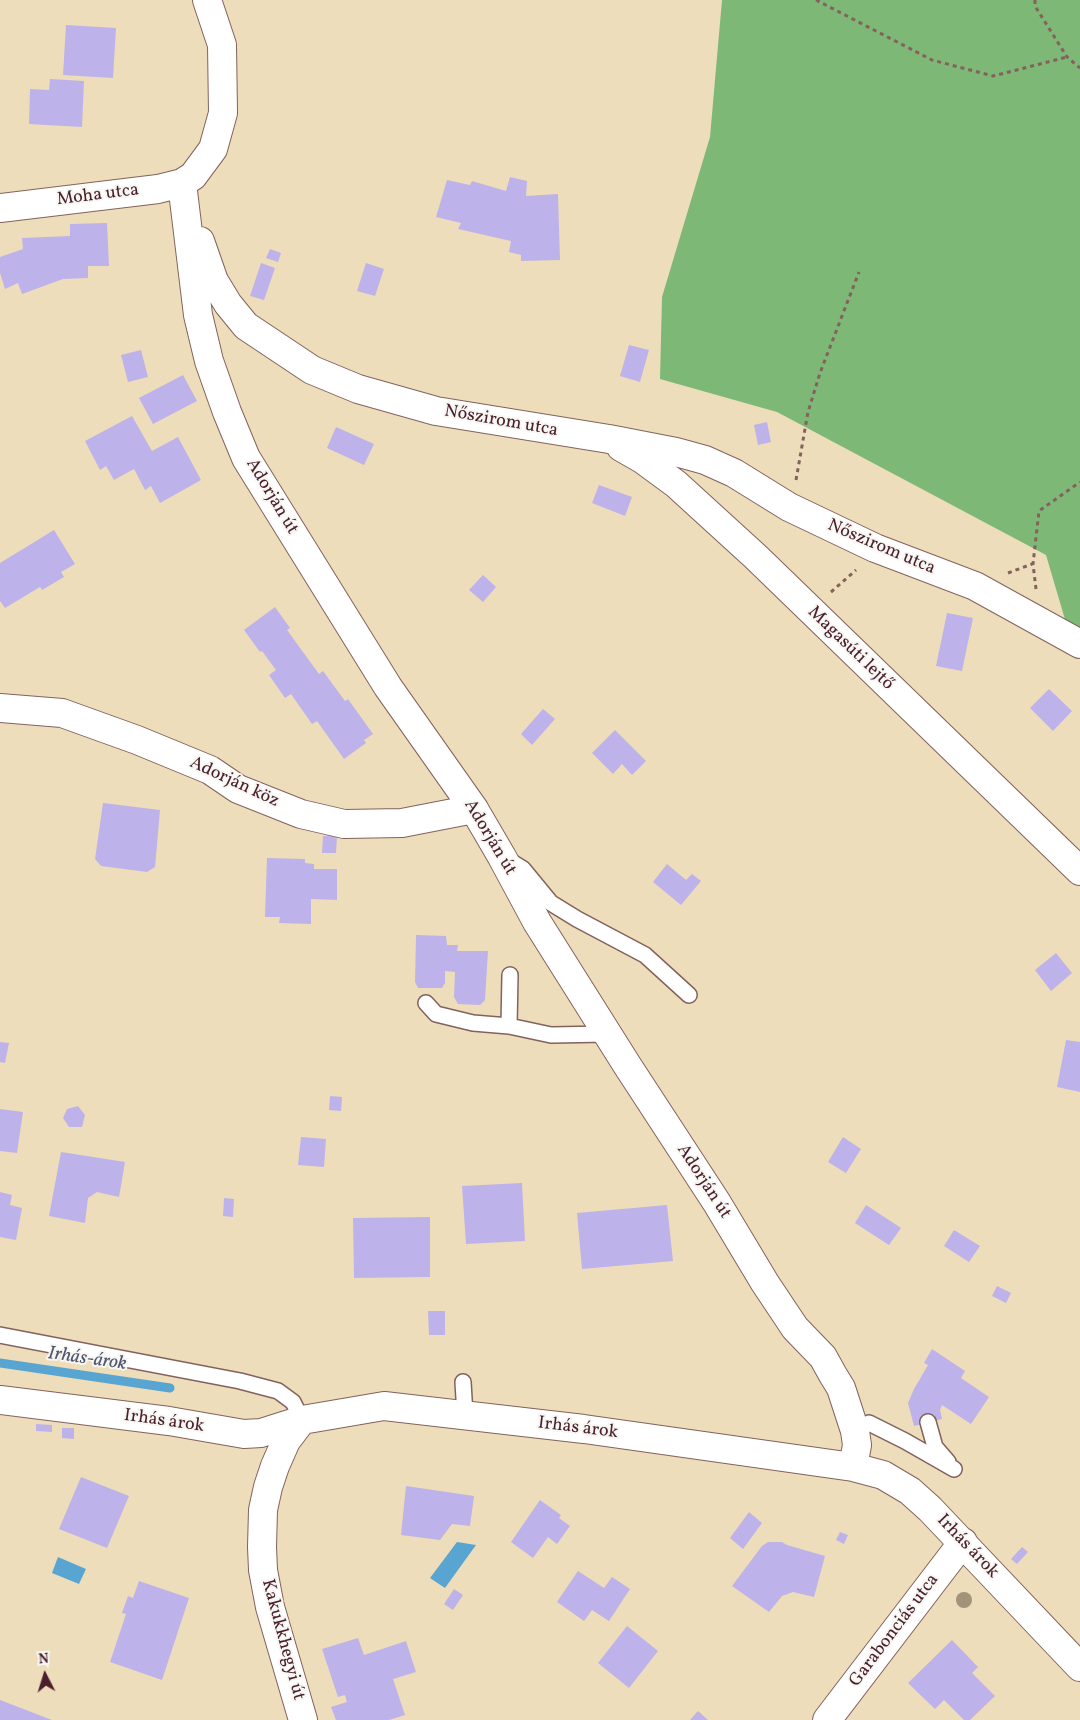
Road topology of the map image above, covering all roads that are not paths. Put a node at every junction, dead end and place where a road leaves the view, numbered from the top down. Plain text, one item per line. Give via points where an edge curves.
1 (207, 0) edge
2 (188, 179) junction
3 (0, 208) edge
4 (609, 440) junction
5 (1080, 644) edge
6 (0, 708) edge
7 (474, 809) junction
8 (502, 857) junction
9 (1080, 871) edge
10 (510, 975) dead end
11 (689, 996) dead end
12 (426, 1003) dead end
13 (508, 1026) junction
14 (608, 1034) junction
15 (0, 1335) edge
16 (463, 1382) dead end
17 (0, 1400) edge
18 (465, 1415) junction
19 (302, 1420) junction
20 (928, 1422) dead end
21 (855, 1430) junction
22 (853, 1467) junction
23 (963, 1542) junction
24 (1080, 1667) edge
25 (303, 1720) edge
26 (827, 1720) edge

1 - 2 street via 222,45 223,113 213,149
2 - 3 street, Moha utca via 158,189
2 - 4 street, Nőszirom utca via 200,244 214,281 228,304 246,326 312,370 358,389 427,409
2 - 7 street, Adorján út via 198,315 208,361 246,458 388,687
4 - 5 street, Nőszirom utca via 705,460 734,473 789,508 875,548 974,586
4 - 9 street, Magasúti lejtő via 676,484
6 - 7 street, Adorján köz via 62,713 201,766 238,789 301,814 344,824 402,824
7 - 8 street, Adorján út
8 - 11 lane via 523,869 551,903 645,955
8 - 14 street, Adorján út via 537,922
10 - 13 lane
12 - 13 lane via 436,1014 473,1023
13 - 14 lane via 551,1035
14 - 21 street, Adorján út via 718,1203 765,1284 795,1328 822,1357 841,1388
15 - 19 lane via 278,1391 293,1402
16 - 18 lane
17 - 19 street, Irhás árok via 169,1421 244,1434 261,1434
18 - 19 street, Irhás árok via 384,1406
18 - 22 street, Irhás árok
19 - 25 street, Kakukkhegyi út via 286,1441 270,1480 263,1510 262,1547 270,1607
20 - 21 lane via 935,1447 954,1469 869,1423
21 - 22 street, Adorján út via 857,1445
22 - 23 street, Irhás árok via 883,1475 910,1491
23 - 24 street, Irhás árok
23 - 26 street, Garabonciás utca

